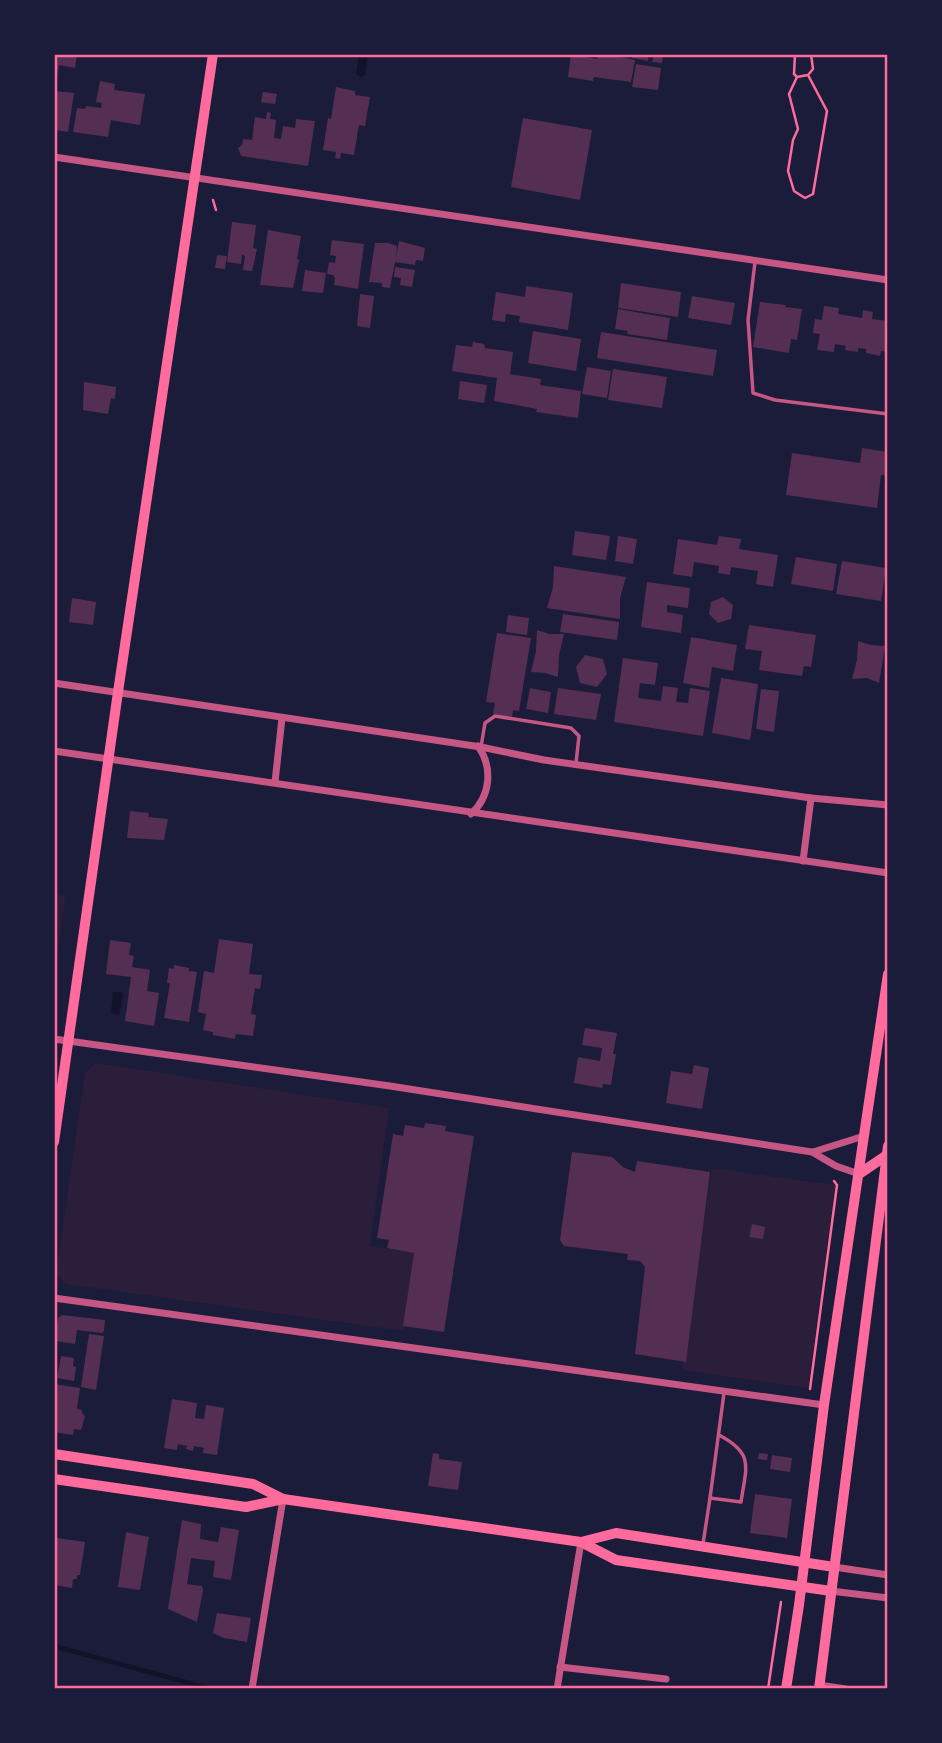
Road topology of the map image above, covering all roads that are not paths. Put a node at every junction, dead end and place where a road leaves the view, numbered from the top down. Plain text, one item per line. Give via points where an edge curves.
1 (213, 54) edge
2 (54, 157) edge
3 (195, 177) junction
4 (755, 260) junction
5 (888, 280) edge
6 (888, 414) edge
7 (54, 683) edge
8 (118, 692) junction
9 (282, 718) junction
10 (480, 746) junction
11 (54, 751) edge
12 (109, 758) junction
13 (576, 765) junction
14 (275, 782) junction
15 (811, 798) junction
16 (888, 806) edge
17 (471, 814) junction
18 (803, 861) junction
19 (888, 873) edge
20 (888, 974) edge
21 (54, 1039) edge
22 (69, 1041) junction
23 (864, 1136) junction
24 (54, 1142) edge
25 (812, 1152) junction
26 (887, 1152) edge
27 (859, 1174) junction
28 (885, 1186) edge
29 (54, 1298) edge
30 (725, 1391) junction
31 (824, 1405) junction
32 (719, 1434) junction
33 (54, 1454) edge
34 (54, 1479) edge
35 (710, 1497) junction
36 (284, 1499) junction
37 (581, 1542) junction
38 (703, 1547) junction
39 (804, 1563) junction
40 (834, 1567) junction
41 (888, 1575) edge
42 (801, 1586) junction
43 (831, 1591) junction
44 (888, 1598) edge
45 (561, 1667) junction
46 (666, 1679) dead end
47 (819, 1687) edge
48 (252, 1689) edge
49 (557, 1689) edge
50 (786, 1689) edge
51 (846, 1689) edge

1 - 3 main road
2 - 3 street
3 - 4 street
3 - 8 main road
4 - 5 street
4 - 6 lane via 748,320 753,393 775,400
7 - 8 street
8 - 9 street
8 - 12 main road
9 - 10 street
9 - 14 street
10 - 13 street
10 - 13 lane via 491,717 571,728 579,736
10 - 17 street via 489,769 484,799
11 - 12 street
12 - 14 street
12 - 22 main road
13 - 15 street
14 - 17 street
15 - 16 street
15 - 18 street
17 - 18 street
18 - 19 street
20 - 23 main road
21 - 22 street
22 - 24 main road
22 - 25 street
23 - 25 street
23 - 27 main road
25 - 27 street
26 - 27 main road
26 - 28 main road
27 - 31 main road
28 - 40 main road
29 - 30 street
30 - 31 street
30 - 32 lane
31 - 39 main road
32 - 35 lane
32 - 35 lane via 736,1444 747,1462 741,1502
33 - 36 main road via 253,1484
34 - 36 main road via 246,1507
35 - 38 lane
36 - 37 main road
36 - 48 street
37 - 38 main road via 616,1534
37 - 42 main road via 616,1560
37 - 45 street
38 - 39 main road
39 - 40 main road
39 - 42 main road
40 - 41 street
40 - 43 main road
42 - 43 main road
42 - 50 main road
43 - 44 street
43 - 47 main road
45 - 46 street
45 - 49 street
47 - 51 street

